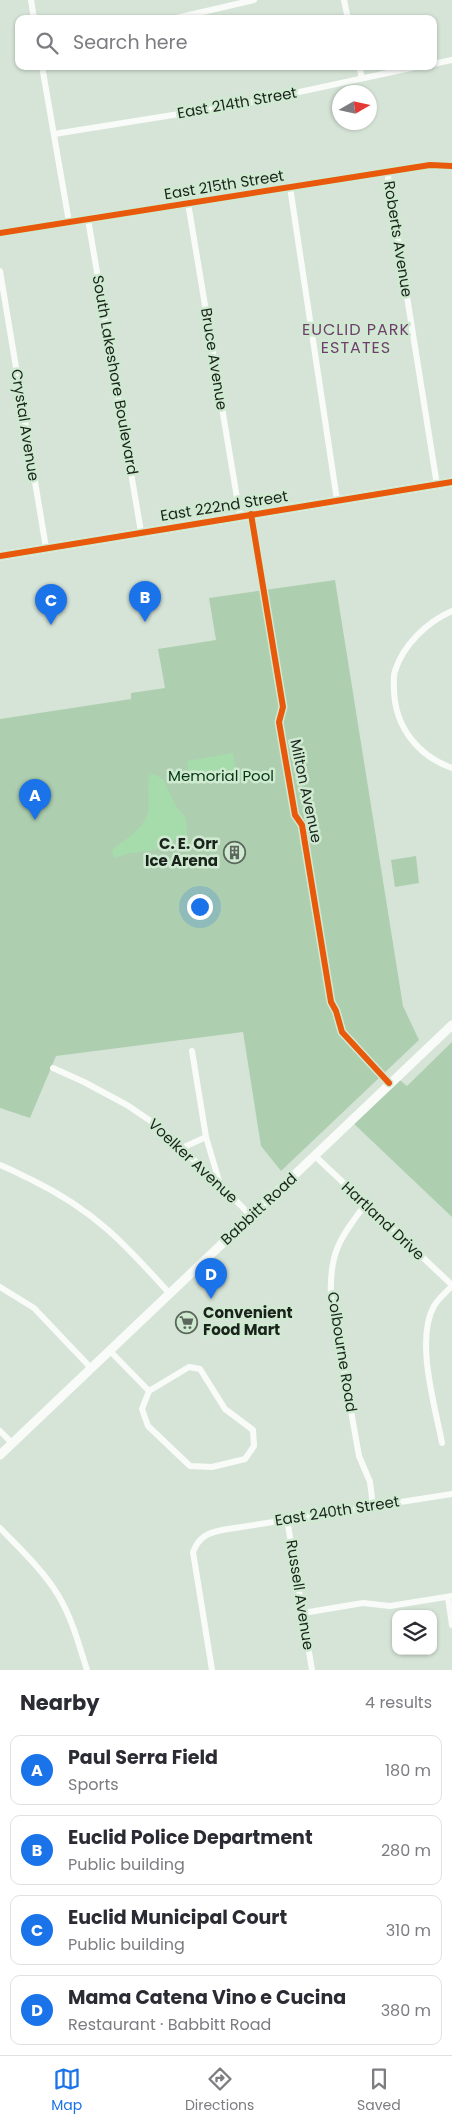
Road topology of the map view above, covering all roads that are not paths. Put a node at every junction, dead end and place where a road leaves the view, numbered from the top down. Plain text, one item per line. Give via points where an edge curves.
1 (31, 0) edge
2 (254, 0) edge
3 (344, 0) edge
4 (33, 15) edge
5 (189, 15) edge
6 (347, 15) edge
7 (452, 60) edge
8 (437, 63) edge
9 (43, 70) edge
10 (361, 70) edge
11 (401, 70) edge
12 (362, 78) junction
13 (54, 134) junction
14 (452, 166) edge
15 (387, 171) junction
16 (290, 187) junction
17 (188, 203) junction
18 (88, 219) junction
19 (69, 222) junction
20 (0, 233) edge
21 (0, 271) edge
22 (452, 482) edge
23 (437, 484) junction
24 (338, 500) junction
25 (251, 514) junction
26 (240, 516) junction
27 (141, 532) junction
28 (46, 548) junction
29 (0, 556) edge
30 (452, 611) edge
31 (452, 768) edge
32 (452, 1025) edge
33 (192, 1051) dead end
34 (53, 1068) dead end
35 (389, 1083) junction
36 (206, 1137) junction
37 (182, 1148) junction
38 (315, 1156) junction
39 (0, 1165) edge
40 (220, 1184) junction
41 (365, 1205) junction
42 (251, 1216) junction
43 (0, 1286) edge
44 (452, 1286) edge
45 (170, 1294) junction
46 (110, 1351) junction
47 (92, 1368) junction
48 (149, 1391) junction
49 (0, 1431) edge
50 (12, 1443) junction
51 (442, 1443) dead end
52 (0, 1455) edge
53 (452, 1494) edge
54 (373, 1506) junction
55 (287, 1519) junction
56 (0, 1528) edge
57 (450, 1597) edge
58 (303, 1613) junction
59 (452, 1625) edge
60 (87, 1670) edge
61 (212, 1670) edge
62 (312, 1670) edge

1 - 4 street
2 - 5 street
3 - 6 street
7 - 8 street
9 - 13 street
10 - 12 street
11 - 12 street, East 214th Street
12 - 13 street, East 214th Street via 248,103
13 - 19 street
14 - 15 street, East 215th Street via 430,164
15 - 16 street, East 215th Street
15 - 23 street, Roberts Avenue
16 - 17 street, East 215th Street
16 - 24 street
17 - 18 street, East 215th Street
17 - 26 street, Bruce Avenue
18 - 19 street, East 215th Street
18 - 27 street, South Lakeshore Boulevard
19 - 20 street, East 215th Street
21 - 28 street, Crystal Avenue
22 - 23 main road, East 222nd Street
23 - 24 main road, East 222nd Street
24 - 25 main road, East 222nd Street
25 - 26 main road, East 222nd Street
25 - 35 street, Milton Avenue via 283,708 279,722 296,815 302,830 331,1002 342,1032
26 - 27 main road, East 222nd Street
27 - 28 main road, East 222nd Street
28 - 29 main road, East 222nd Street
30 - 31 street via 422,631 403,653 394,673 395,697 402,726 416,747 437,763
32 - 35 main road, Babbitt Road
33 - 36 street
34 - 37 street, Voelker Avenue via 127,1106 165,1131
35 - 38 main road, Babbitt Road
36 - 37 street
36 - 40 street
37 - 40 street, Voelker Avenue
38 - 41 street, Hartland Drive
38 - 42 main road, Babbitt Road
39 - 45 street via 57,1192 100,1222 123,1242
40 - 42 street, Voelker Avenue
41 - 44 street, Hartland Drive
41 - 54 street, Colbourne Road via 339,1242 332,1259 330,1279 359,1456 370,1482
42 - 45 main road, Babbitt Road
43 - 47 street via 34,1308
44 - 51 street via 434,1306 427,1323 425,1347
45 - 46 main road, Babbitt Road
46 - 47 main road, Babbitt Road
46 - 48 street
47 - 50 main road, Babbitt Road
48 - 48 street via 142,1409 148,1426 190,1466 212,1467 246,1459 254,1446 253,1430 225,1409 200,1369 189,1367
49 - 50 street
50 - 52 main road, Babbitt Road
53 - 54 street, East 240th Street
54 - 55 street, East 240th Street
55 - 58 street, Russell Avenue
55 - 61 street, East 240th Street via 203,1535 196,1544 194,1552
56 - 60 street via 42,1573 58,1596 72,1624
57 - 58 street via 390,1606 356,1604
57 - 59 street
58 - 62 street, Russell Avenue

